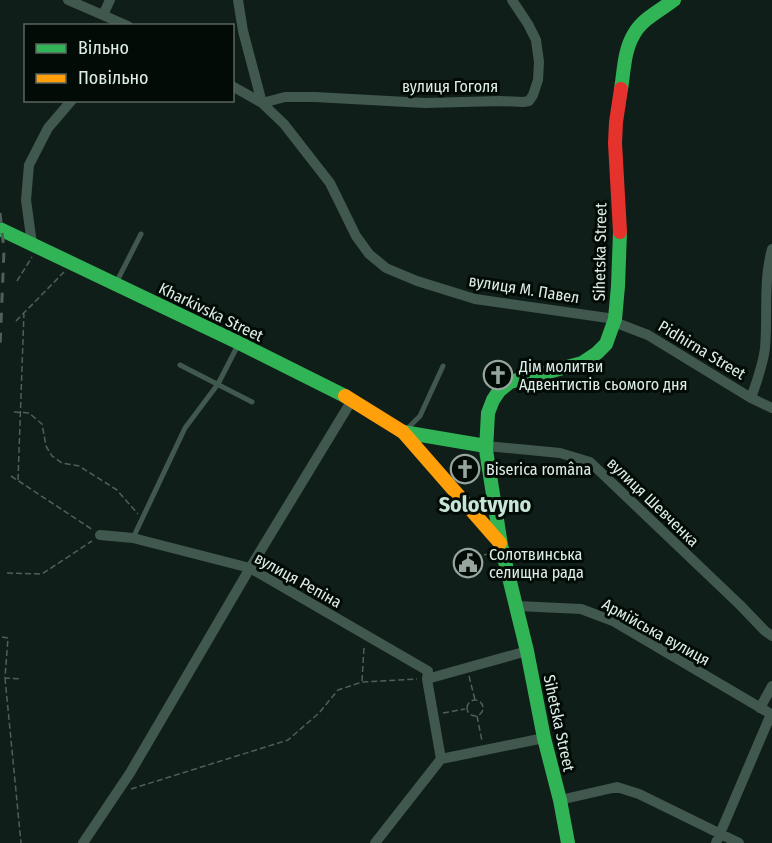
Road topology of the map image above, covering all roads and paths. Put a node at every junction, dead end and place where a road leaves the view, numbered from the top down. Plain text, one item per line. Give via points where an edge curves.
1 (68, 0) edge
2 (110, 0) edge
3 (238, 0) edge
4 (512, 0) edge
5 (674, 0) edge
6 (103, 15) junction
7 (124, 24) edge
8 (234, 87) edge
9 (70, 102) edge
10 (262, 103) junction
11 (0, 229) edge
12 (141, 234) dead end
13 (32, 244) junction
14 (772, 249) edge
15 (72, 264) junction
16 (17, 281) dead end
17 (115, 284) junction
18 (24, 312) junction
19 (615, 320) junction
20 (16, 321) dead end
21 (239, 343) junction
22 (180, 365) dead end
23 (443, 366) dead end
24 (218, 384) junction
25 (751, 398) junction
26 (352, 400) junction
27 (252, 402) dead end
28 (772, 408) edge
29 (14, 412) dead end
30 (21, 412) junction
31 (403, 432) junction
32 (486, 446) junction
33 (11, 476) dead end
34 (18, 481) junction
35 (142, 519) junction
36 (100, 535) junction
37 (133, 538) junction
38 (498, 549) junction
39 (475, 556) dead end
40 (250, 568) junction
41 (7, 573) dead end
42 (517, 606) junction
43 (365, 634) junction
44 (772, 636) edge
45 (2, 637) dead end
46 (527, 651) junction
47 (467, 666) junction
48 (5, 678) junction
49 (21, 679) dead end
50 (427, 679) junction
51 (362, 682) junction
52 (772, 686) edge
53 (475, 700) junction
54 (760, 708) junction
55 (467, 709) junction
56 (434, 715) junction
57 (771, 715) edge
58 (477, 716) junction
59 (544, 738) junction
60 (483, 750) junction
61 (441, 759) junction
62 (116, 794) junction
63 (560, 800) junction
64 (718, 838) edge
65 (21, 843) edge
66 (83, 843) edge
67 (375, 843) edge
68 (568, 843) edge
69 (739, 843) edge

1 - 6 street
2 - 6 street
3 - 10 street
4 - 10 street, вулиця Гоголя via 536,40 538,80 529,101 425,103 285,97
5 - 19 street, Sihetska Street via 644,22 634,33 627,51 616,132 620,242
6 - 7 street
8 - 10 street, вулиця М. Павел
9 - 13 street via 48,128 29,165 26,200
10 - 19 street, вулиця М. Павел via 284,124 330,183 356,236 386,268 475,298
11 - 13 street, Kharkivska Street
12 - 17 lane
13 - 15 street, Kharkivska Street
13 - 16 path via 33,256
14 - 25 street via 765,348
15 - 17 street, Kharkivska Street
15 - 18 path
17 - 21 street, Kharkivska Street
18 - 20 path
18 - 30 path
19 - 25 street, Pidhirna Street via 648,335
19 - 32 street, Sihetska Street via 606,344 582,363 510,382 499,391 488,413
21 - 24 lane
21 - 26 street, Kharkivska Street
22 - 24 lane
23 - 31 lane via 420,416
24 - 27 lane
24 - 35 lane via 185,428
25 - 28 street, Pidhirna Street
26 - 31 street, Kharkivska Street
26 - 40 street
29 - 30 path
30 - 34 path
30 - 35 path via 29,413 42,424 52,456 62,463 79,466 117,490
31 - 32 street, Kharkivska Street
31 - 38 street, Kharkivska Street
32 - 38 street, Sihetska Street
32 - 44 street, вулиця Шевченка via 560,453 590,462
33 - 34 path
34 - 36 path
35 - 37 lane
36 - 37 street, вулиця Репіна
36 - 41 path via 42,574
37 - 40 street, вулиця Репіна
38 - 39 path
38 - 42 street, Sihetska Street
40 - 43 street, вулиця Репіна
40 - 62 street
42 - 46 street, Sihetska Street
42 - 54 street, Армійська вулиця via 581,609 613,621
43 - 50 street, вулиця Репіна via 428,671
43 - 51 path
45 - 48 path via 8,638
46 - 47 street
46 - 59 street, Sihetska Street
47 - 50 street
47 - 53 path
48 - 49 path
48 - 65 path
50 - 51 path
50 - 56 street
51 - 62 path via 338,690 288,740
52 - 54 street
53 - 55 path
53 - 58 path via 483,706
54 - 57 street, Армійська вулиця
55 - 56 path
55 - 58 path via 470,715
56 - 61 street
57 - 64 street
58 - 60 path
59 - 60 street
59 - 63 street, Sihetska Street
60 - 61 street
61 - 67 street
62 - 66 street
63 - 64 street via 617,787 639,794
63 - 68 street, Sihetska Street
64 - 69 street

